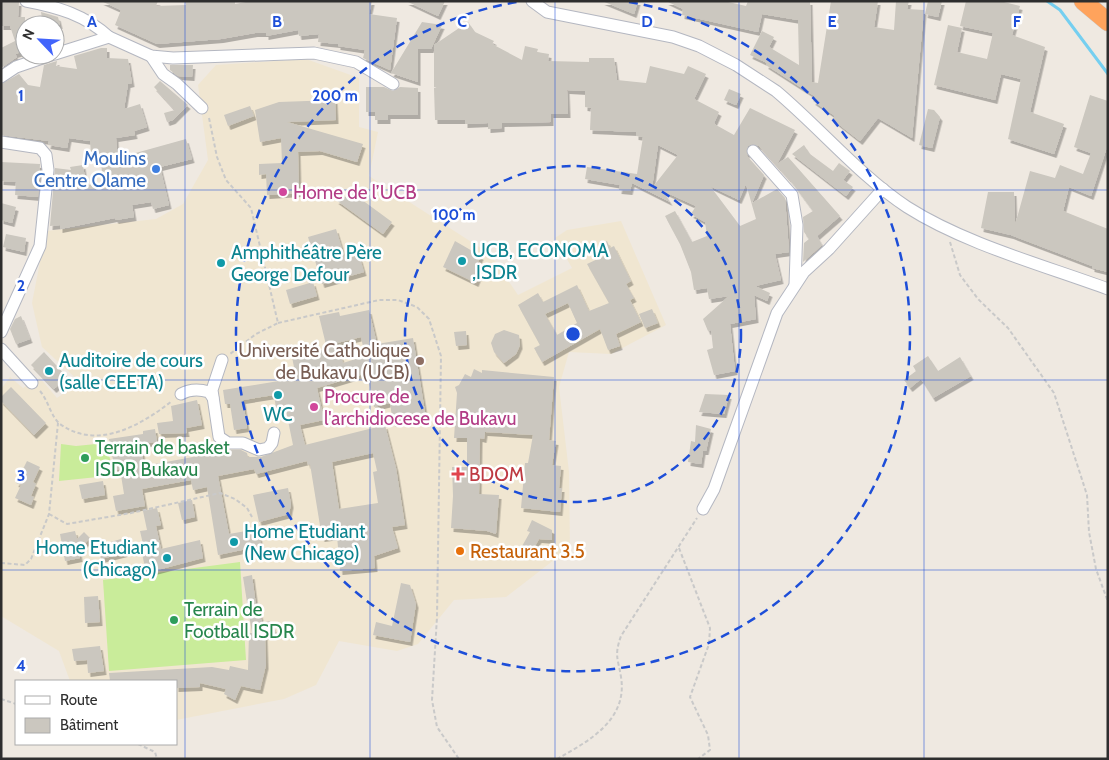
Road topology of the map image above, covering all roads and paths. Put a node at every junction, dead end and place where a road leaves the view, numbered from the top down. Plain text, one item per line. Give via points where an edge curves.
1 (26, 1) edge
2 (532, 1) edge
3 (1083, 1) edge
4 (1108, 22) edge
5 (109, 38) junction
6 (65, 51) edge
7 (152, 56) junction
8 (22, 65) edge
9 (1, 77) edge
10 (393, 84) dead end
11 (202, 108) joint
12 (1, 142) edge
13 (754, 151) dead end
14 (882, 189) junction
15 (946, 228) junction
16 (794, 285) junction
17 (1108, 289) edge
18 (278, 323) junction
19 (1, 332) edge
20 (1, 349) edge
21 (222, 360) joint
22 (32, 383) joint
23 (180, 394) joint
24 (213, 398) junction
25 (58, 423) junction
26 (274, 433) dead end
27 (703, 509) joint
28 (49, 514) junction
29 (252, 517) dead end
30 (679, 548) junction
31 (1, 563) edge
32 (1108, 602) edge
33 (1, 699) edge
34 (15, 704) edge
35 (140, 745) edge
36 (157, 759) edge
37 (459, 759) edge
38 (558, 759) edge
39 (698, 759) edge

1 - 5 street via 80,16
2 - 14 street via 547,12 673,37 736,65 776,91
3 - 4 highway
5 - 6 street
5 - 7 street
7 - 10 street via 314,53 356,62
7 - 11 street via 163,74
8 - 9 street
11 - 18 path via 209,118 217,157 226,180 251,208
12 - 19 street via 40,148 46,155 48,170 40,246
13 - 16 street via 792,195 797,225
14 - 15 street
14 - 16 street
15 - 17 street
15 - 32 path via 960,275 978,299 1008,328 1054,393 1087,495 1096,569
16 - 27 street via 768,335 750,393 714,489
18 - 21 path via 256,334
18 - 37 path via 379,300 398,300 417,307 429,319 440,356 437,617 432,700 437,726
20 - 22 street
21 - 24 street via 215,375
22 - 25 path via 45,398
23 - 24 street via 191,390 206,391
23 - 25 path via 127,430 106,435 83,435
24 - 26 street via 222,442 244,443 259,450 268,448
25 - 28 path
27 - 30 path
28 - 29 path via 67,524 220,493 235,499 247,508
28 - 31 path via 31,559 18,566
30 - 38 path via 621,636 615,652 621,678 620,705 602,730
30 - 39 path via 710,628 709,644 690,697 708,735 710,750
33 - 34 path
35 - 36 path via 154,752

